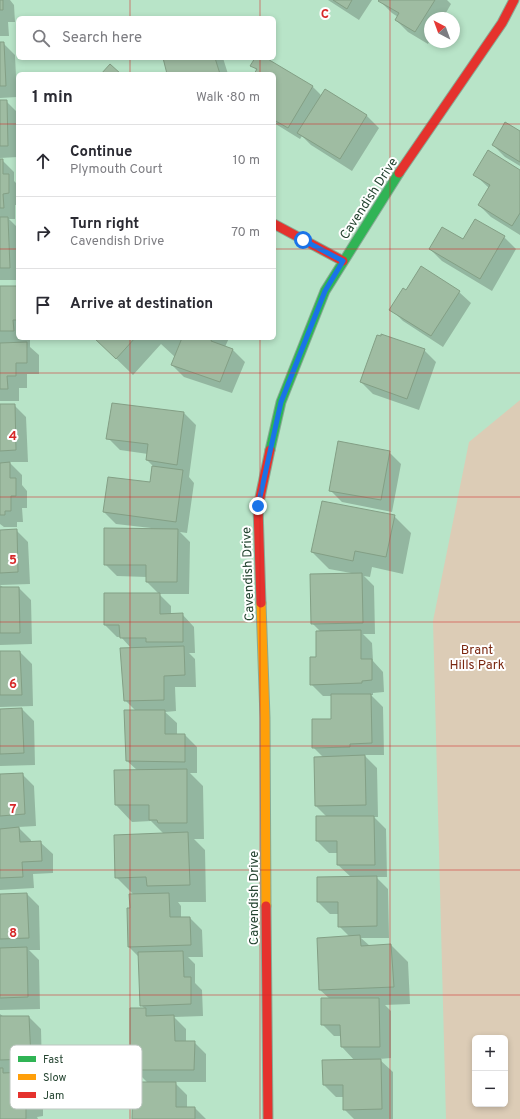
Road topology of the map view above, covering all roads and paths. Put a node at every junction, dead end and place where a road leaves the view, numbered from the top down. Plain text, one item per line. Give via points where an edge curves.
1 (514, 0) edge
2 (276, 225) edge
3 (343, 261) junction
4 (268, 1119) edge

1 - 3 street, Cavendish Drive via 502,23 390,187
2 - 3 street
3 - 4 street, Cavendish Drive via 325,291 281,402 258,506 265,718

